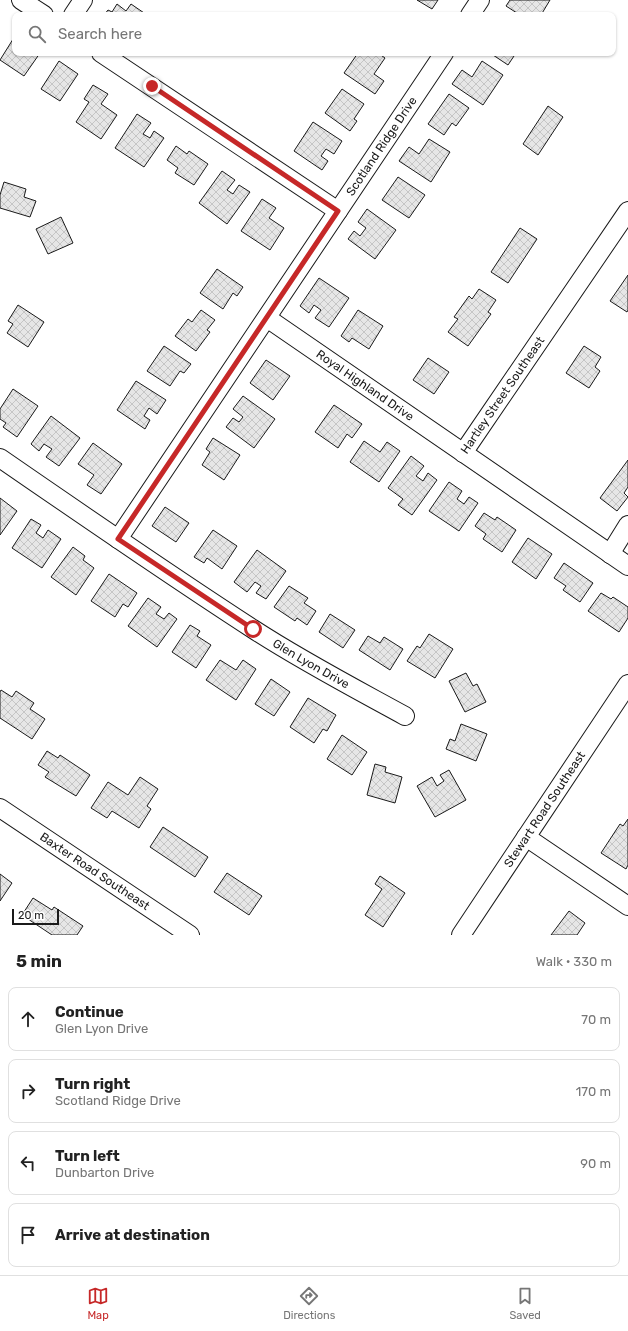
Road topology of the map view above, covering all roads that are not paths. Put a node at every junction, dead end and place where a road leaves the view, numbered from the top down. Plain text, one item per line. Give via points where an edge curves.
1 (21, 0) edge
2 (83, 0) edge
3 (480, 0) edge
4 (39, 12) edge
5 (75, 12) edge
6 (472, 12) edge
7 (106, 56) edge
8 (442, 56) edge
9 (338, 211) junction
10 (628, 211) edge
11 (267, 318) junction
12 (463, 453) junction
13 (0, 458) edge
14 (628, 525) edge
15 (118, 539) junction
16 (610, 554) junction
17 (628, 566) edge
18 (628, 684) edge
19 (405, 716) dead end
20 (0, 808) edge
21 (526, 837) junction
22 (628, 906) edge
23 (190, 935) edge
24 (461, 935) edge

1 - 4 street
2 - 5 street
3 - 6 street
7 - 9 street
8 - 9 street, Scotland Ridge Drive
9 - 11 street, Scotland Ridge Drive
10 - 12 street, Hartley Street Southeast
11 - 12 street, Royal Highland Drive
11 - 15 street, Scotland Ridge Drive
12 - 16 street, Hartley Street Southeast
13 - 15 street, Glen Lyon Drive
14 - 16 street
15 - 19 street, Glen Lyon Drive via 295,655
16 - 17 street, Hartley Street Southeast
18 - 21 street, Stewart Road Southeast
20 - 23 street, Baxter Road Southeast
21 - 22 street
21 - 24 street, Stewart Road Southeast

